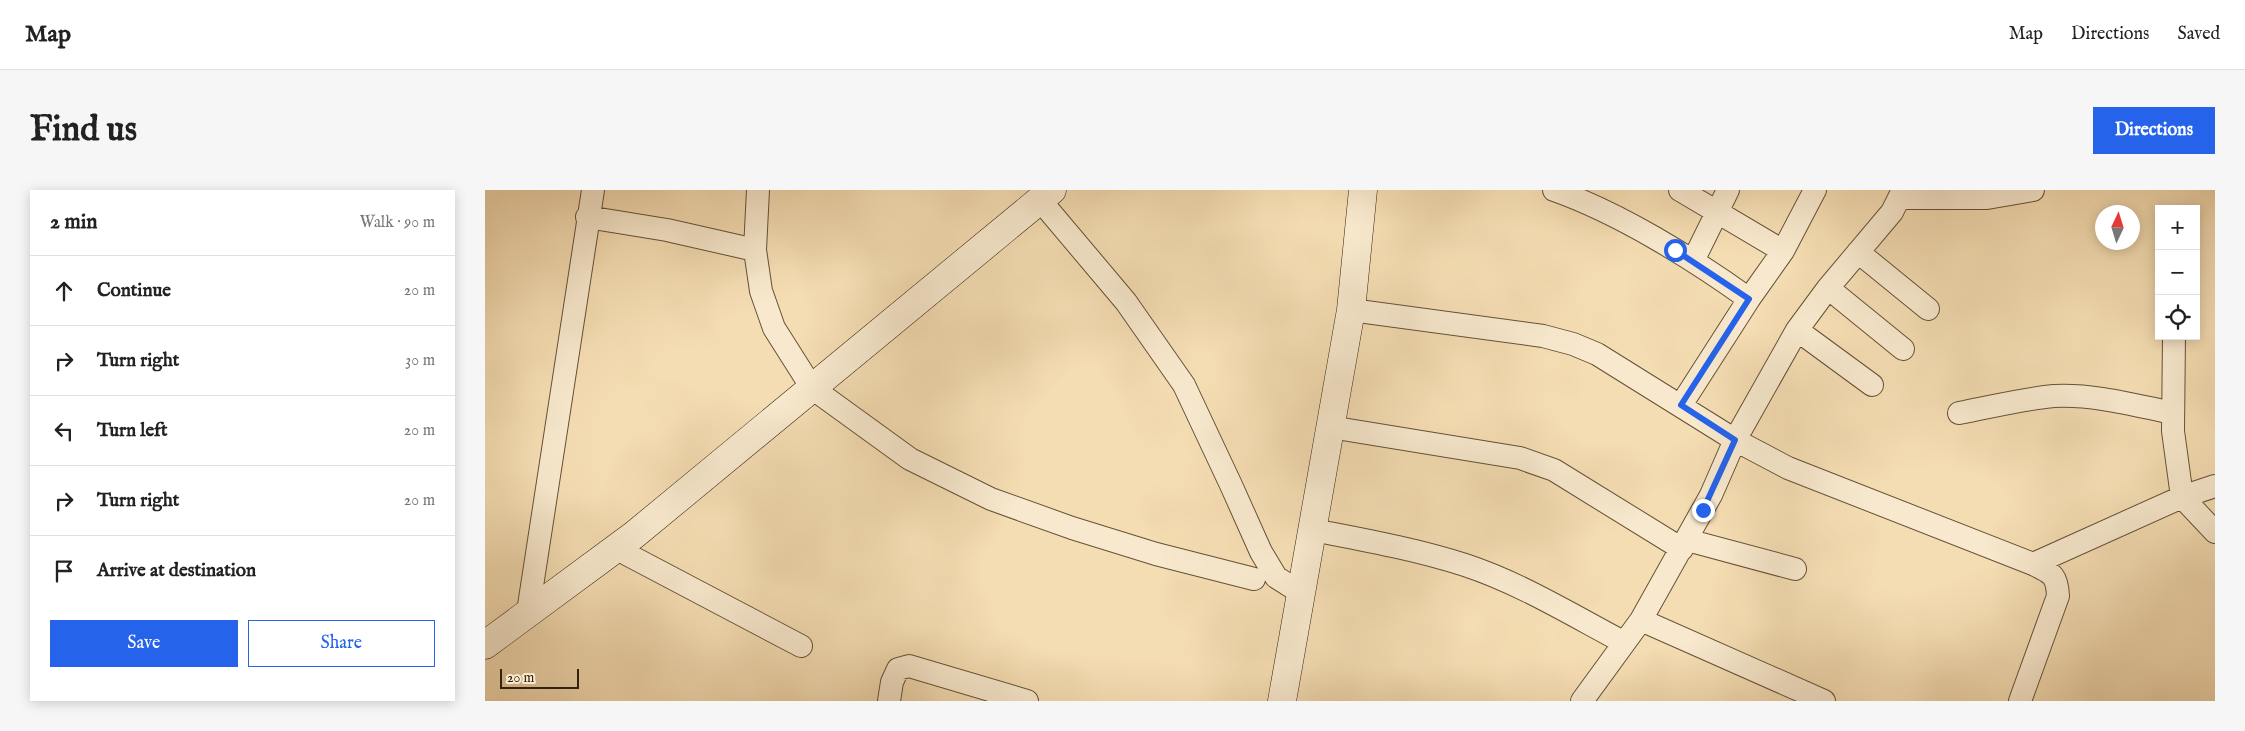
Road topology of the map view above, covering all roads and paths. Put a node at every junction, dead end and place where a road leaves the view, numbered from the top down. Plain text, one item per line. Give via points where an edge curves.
1 (593, 190) edge
2 (758, 190) edge
3 (1363, 190) edge
4 (1680, 190) edge
5 (1728, 190) edge
6 (1815, 190) edge
7 (2033, 190) edge
8 (1564, 192) edge
9 (1902, 194) edge
10 (1046, 195) edge
11 (1718, 213) junction
12 (587, 217) junction
13 (755, 250) junction
14 (1783, 251) junction
15 (1858, 252) junction
16 (1693, 261) junction
17 (1828, 288) junction
18 (1749, 299) junction
19 (1928, 309) dead end
20 (1351, 310) junction
21 (1797, 330) junction
22 (2174, 340) edge
23 (1903, 349) dead end
24 (1872, 385) dead end
25 (812, 388) junction
26 (1681, 405) junction
27 (2173, 413) junction
28 (1959, 414) dead end
29 (1330, 427) junction
30 (1735, 440) junction
31 (2215, 486) edge
32 (2182, 497) junction
33 (1313, 530) junction
34 (2215, 532) edge
35 (1684, 544) junction
36 (615, 548) junction
37 (2033, 564) junction
38 (1795, 569) dead end
39 (1254, 579) dead end
40 (1301, 593) junction
41 (528, 612) junction
42 (1641, 620) junction
43 (1623, 642) junction
44 (485, 645) edge
45 (801, 646) dead end
46 (889, 701) edge
47 (1027, 701) edge
48 (1281, 701) edge
49 (1582, 701) edge
50 (1824, 701) edge
51 (2020, 701) edge

1 - 12 street
2 - 13 street
3 - 20 street
4 - 11 street
5 - 11 street
6 - 14 street
7 - 9 street via 1987,198
8 - 16 street
9 - 15 street
10 - 25 street
10 - 40 street via 1184,386 1261,552 1276,576
11 - 14 street
11 - 16 street
12 - 13 street via 667,230
12 - 41 street
13 - 25 street via 761,291 774,328
14 - 18 street
15 - 17 street
15 - 19 street
16 - 18 street
17 - 21 street
17 - 23 street
18 - 26 street
20 - 26 street via 1543,336 1573,344 1597,354
20 - 29 street
21 - 24 street
21 - 30 street
22 - 27 street
25 - 36 street
25 - 39 street via 909,459 991,499 1081,531
26 - 30 street
27 - 28 street via 2099,398 2056,396
27 - 32 street
29 - 33 street
29 - 35 street via 1519,458 1554,470
30 - 35 street via 1711,495
30 - 37 street via 1788,468
31 - 32 street
32 - 34 street
32 - 37 street
33 - 40 street
33 - 43 street via 1419,551 1467,566 1523,590
35 - 38 street
35 - 42 street
36 - 41 street
36 - 45 street
37 - 51 street via 2052,574 2058,583 2058,596
40 - 48 street
41 - 44 street
42 - 43 street
42 - 50 street
43 - 49 street
46 - 47 street via 898,669 909,666

